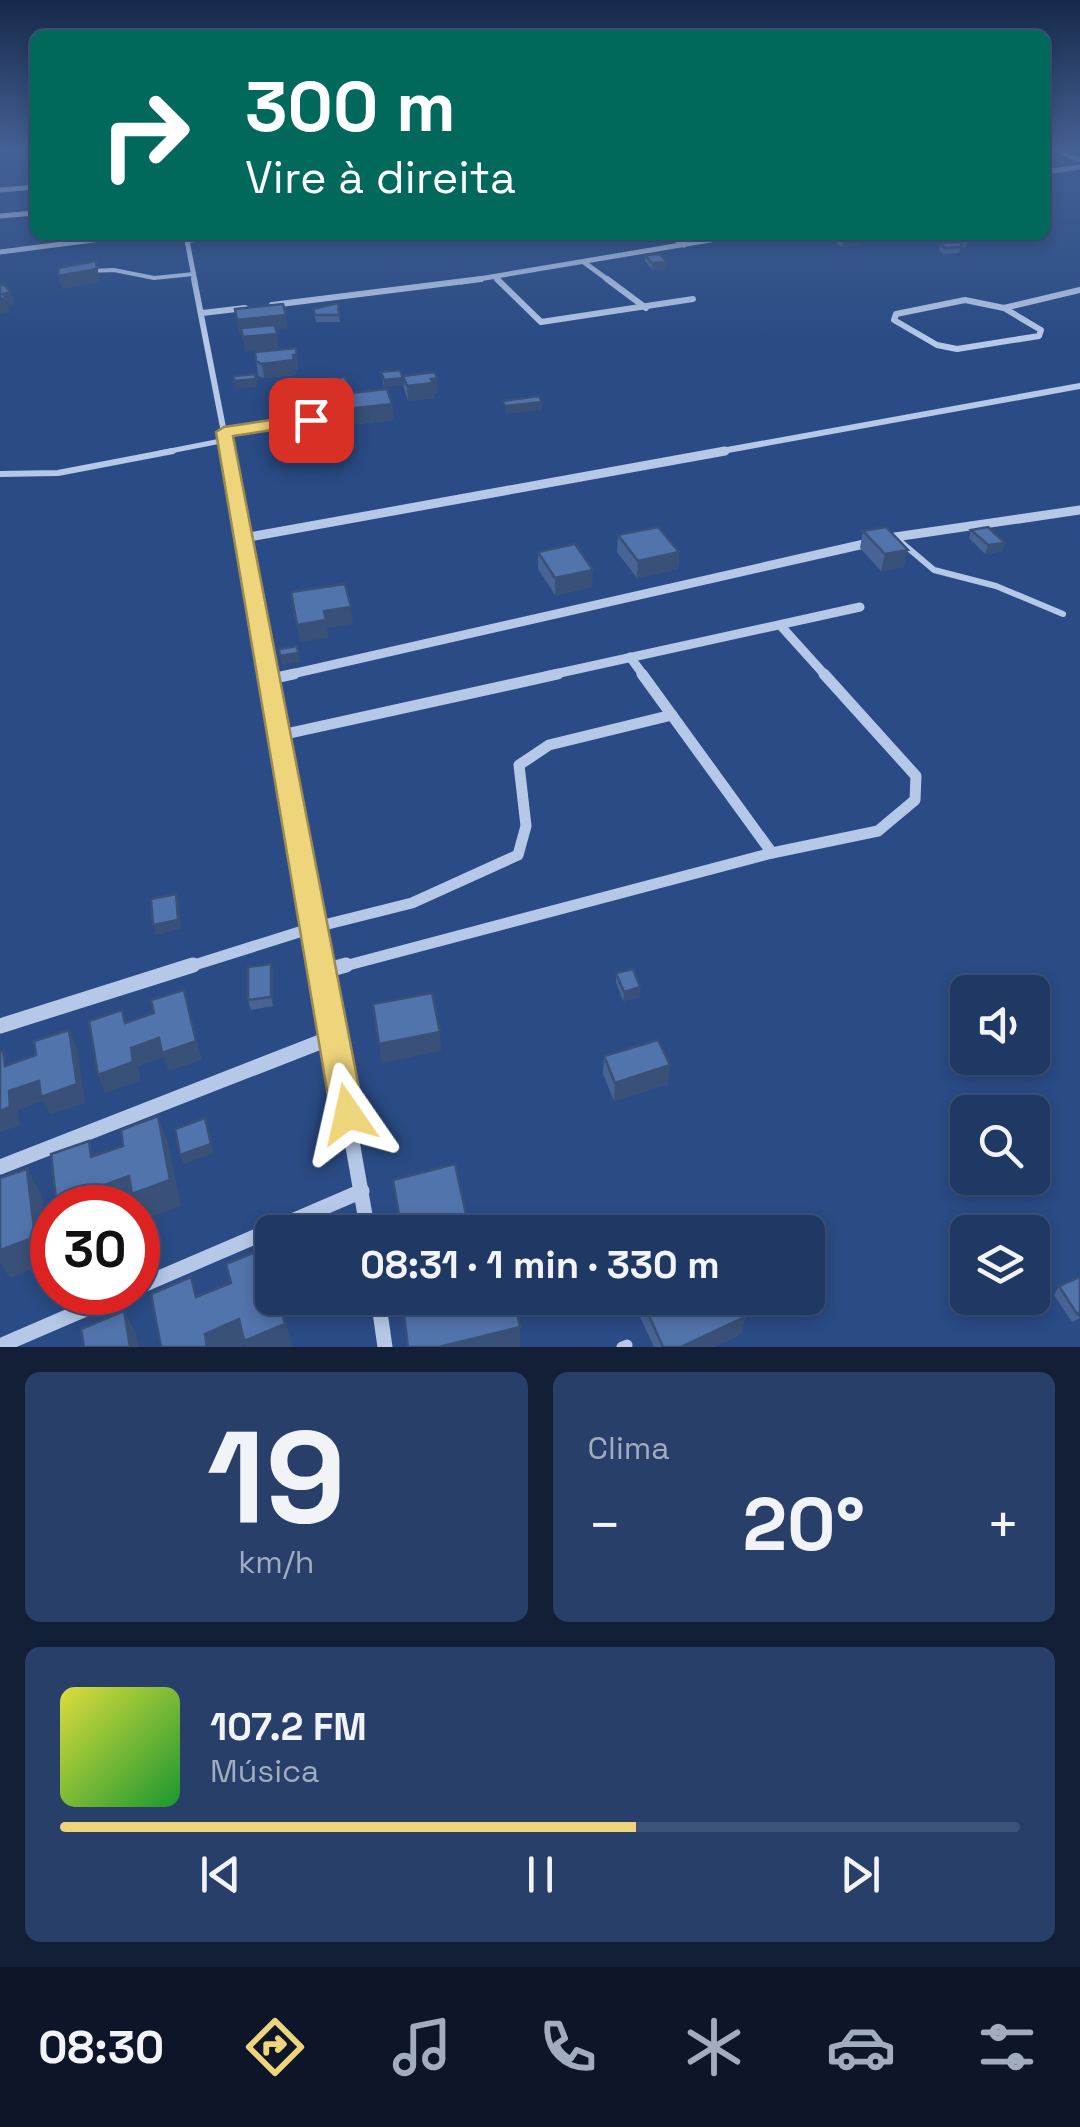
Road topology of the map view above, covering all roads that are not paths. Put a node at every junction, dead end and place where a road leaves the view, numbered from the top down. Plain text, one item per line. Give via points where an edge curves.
1 (30, 213) edge
2 (0, 216) edge
3 (89, 240) edge
4 (186, 240) edge
5 (676, 240) edge
6 (712, 240) edge
7 (684, 245) junction
8 (0, 252) edge
9 (584, 263) junction
10 (84, 271) edge
11 (194, 274) junction
12 (496, 278) junction
13 (1080, 293) edge
14 (693, 299) dead end
15 (646, 308) junction
16 (1004, 308) junction
17 (202, 314) junction
18 (1080, 386) edge
19 (311, 420) dead end
20 (225, 436) junction
21 (0, 474) edge
22 (1080, 510) edge
23 (895, 536) junction
24 (244, 538) junction
25 (860, 607) dead end
26 (1063, 614) dead end
27 (780, 624) junction
28 (630, 658) junction
29 (271, 679) junction
30 (672, 715) junction
31 (280, 735) junction
32 (772, 852) junction
33 (312, 928) junction
34 (321, 972) junction
35 (0, 1026) edge
36 (333, 1037) junction
37 (0, 1167) edge
38 (362, 1192) junction
39 (365, 1215) edge
40 (160, 1278) edge
41 (72, 1315) edge
42 (380, 1315) edge
43 (0, 1346) edge
44 (385, 1347) edge

1 - 2 street
3 - 8 street
4 - 11 street
5 - 7 street
6 - 7 street
7 - 9 street
9 - 12 street
9 - 15 street
10 - 11 lane via 154,278
11 - 17 street
12 - 15 street via 542,322
12 - 17 street
13 - 16 street
14 - 15 street
16 - 16 street via 1041,330 1039,336 957,349 894,320 896,314 965,300
17 - 20 street
18 - 24 street
19 - 20 lane
20 - 21 lane via 58,474
20 - 24 street
22 - 23 street
23 - 26 lane via 934,570
23 - 29 street
24 - 29 street
25 - 27 street
27 - 28 street
27 - 32 street via 916,776 914,800 878,831
28 - 30 street
28 - 31 street
29 - 31 street
30 - 32 street
30 - 33 street via 549,745 519,764 526,826 518,855 412,903
31 - 33 street
32 - 34 street
33 - 34 street
33 - 35 street
34 - 36 street
36 - 37 street
36 - 38 street
38 - 39 street
38 - 40 street
41 - 43 street
42 - 44 street

